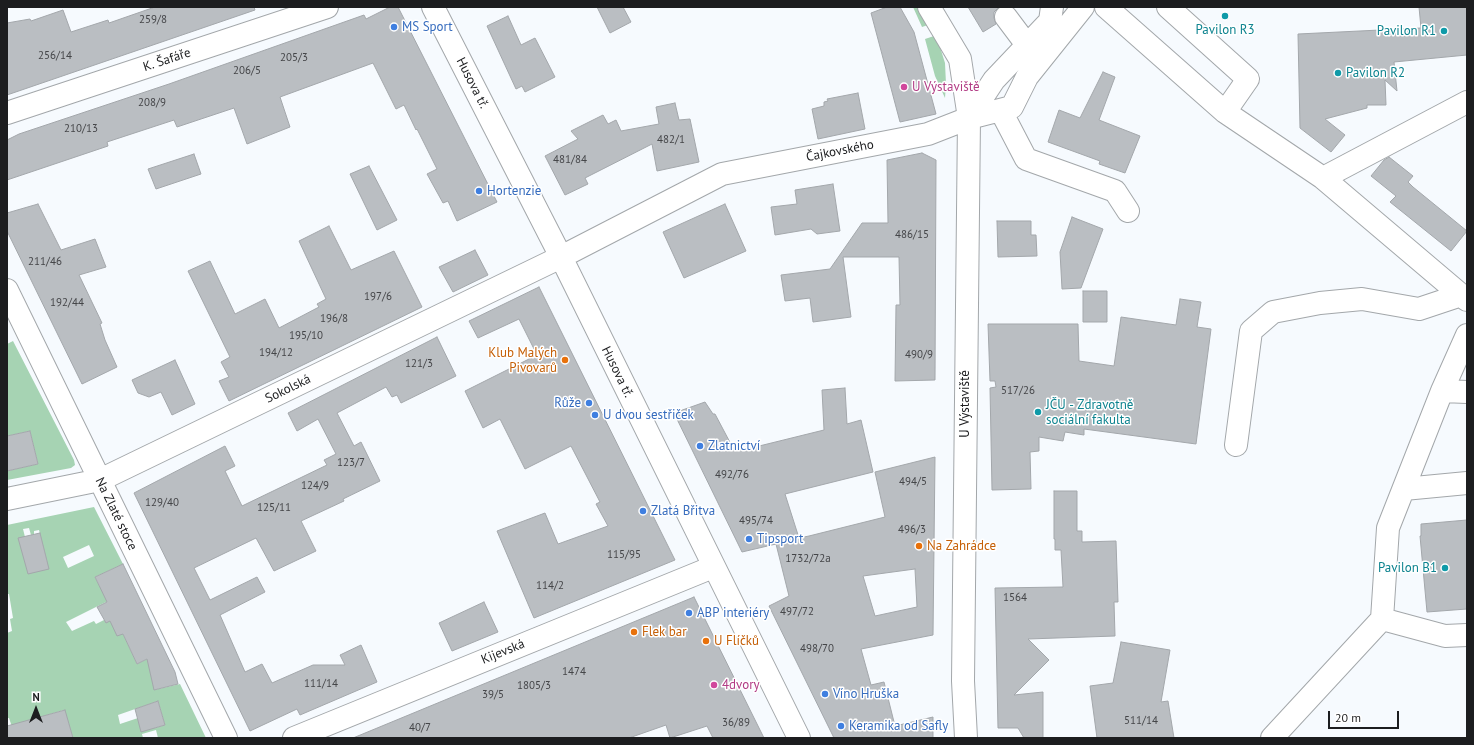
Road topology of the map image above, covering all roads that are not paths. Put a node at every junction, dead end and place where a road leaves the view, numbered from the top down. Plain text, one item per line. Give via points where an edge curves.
1 (327, 7) edge
2 (433, 7) edge
3 (929, 7) edge
4 (1052, 7) edge
5 (1083, 7) edge
6 (1106, 7) edge
7 (1168, 7) edge
8 (1006, 17) dead end
9 (1027, 45) junction
10 (1467, 102) edge
11 (1001, 111) junction
12 (1225, 112) junction
13 (7, 114) edge
14 (969, 118) junction
15 (1323, 178) junction
16 (1128, 211) dead end
17 (561, 257) junction
18 (7, 290) edge
19 (1464, 298) edge
20 (1467, 335) edge
21 (1442, 391) junction
22 (1467, 392) edge
23 (1236, 445) dead end
24 (100, 480) junction
25 (1467, 483) edge
26 (1404, 489) junction
27 (7, 499) edge
28 (713, 567) junction
29 (1382, 619) junction
30 (1467, 634) edge
31 (226, 738) edge
32 (294, 738) edge
33 (799, 738) edge
34 (966, 738) edge
35 (1272, 738) edge

1 - 13 street, K. Šafáře
2 - 17 street, Husova tř.
3 - 14 street, U Výstaviště via 960,59
4 - 9 street via 1050,21
5 - 11 street, Čajkovského via 1027,77 1012,107
6 - 12 street
7 - 12 street via 1248,79
8 - 9 street
9 - 14 street via 994,80
10 - 15 street
11 - 14 street, Čajkovského
11 - 16 street via 1026,159 1115,191
12 - 15 street
14 - 17 street, Čajkovského via 928,134 722,174
14 - 34 street, U Výstaviště via 963,674
15 - 19 street
17 - 24 street, Sokolská
17 - 28 street, Husova tř.
18 - 24 street, Na Zlaté stoce
19 - 23 street via 1419,309 1362,299 1320,303 1273,312 1251,331
20 - 21 street
21 - 22 street
21 - 26 street
24 - 27 street, Sokolská
24 - 31 street, Na Zlaté stoce
25 - 26 street
26 - 29 street via 1388,528
28 - 32 street, Kijevská
28 - 33 street, Husova tř.
29 - 30 street via 1445,636
29 - 35 street

